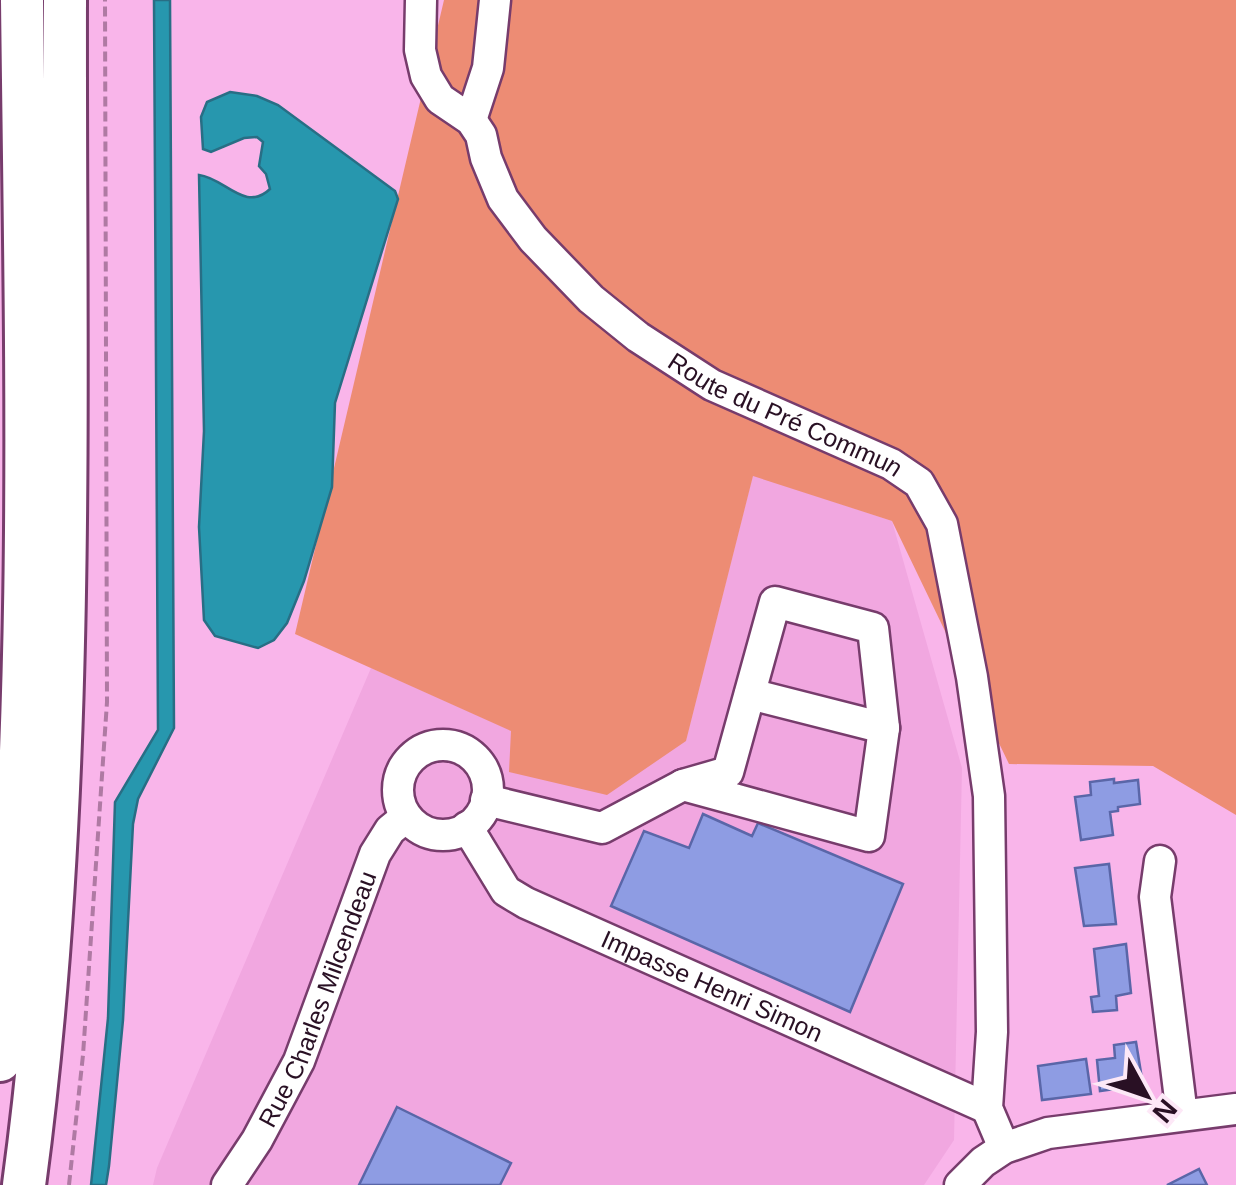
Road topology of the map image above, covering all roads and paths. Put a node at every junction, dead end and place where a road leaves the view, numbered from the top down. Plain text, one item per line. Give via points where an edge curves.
1 (22, 0) edge
2 (64, 0) edge
3 (106, 0) edge
4 (421, 0) edge
5 (495, 0) edge
6 (471, 120) junction
7 (750, 694) junction
8 (884, 728) junction
9 (683, 785) junction
10 (486, 800) junction
11 (406, 817) junction
12 (467, 827) junction
13 (1160, 860) dead end
14 (0, 1060) edge
15 (988, 1108) junction
16 (1236, 1110) edge
17 (1182, 1115) junction
18 (1004, 1148) junction
19 (24, 1185) edge
20 (70, 1185) edge
21 (227, 1185) edge
22 (960, 1185) edge

1 - 14 highway via 25,727
2 - 19 highway via 58,832
3 - 20 path via 107,702
4 - 6 street, Route du Pré Commun via 426,76 440,99
5 - 6 street via 488,68
6 - 15 street, Route du Pré Commun via 503,198 533,240 591,298 712,385 891,464 919,483 942,524 989,796
7 - 8 street
7 - 8 street via 775,602 874,628
7 - 9 street via 728,772
8 - 9 street via 869,836
9 - 10 street via 602,828
10 - 11 street via 484,772 473,756 438,745 420,751 398,781
10 - 12 street
11 - 12 street via 438,835
11 - 21 street, Rue Charles Milcendeau via 375,854 299,1060
12 - 15 street, Impasse Henri Simon via 506,891 526,903
13 - 17 street via 1155,897
15 - 18 street, Route du Pré Commun
16 - 17 street
17 - 18 street via 1048,1133
18 - 22 street

